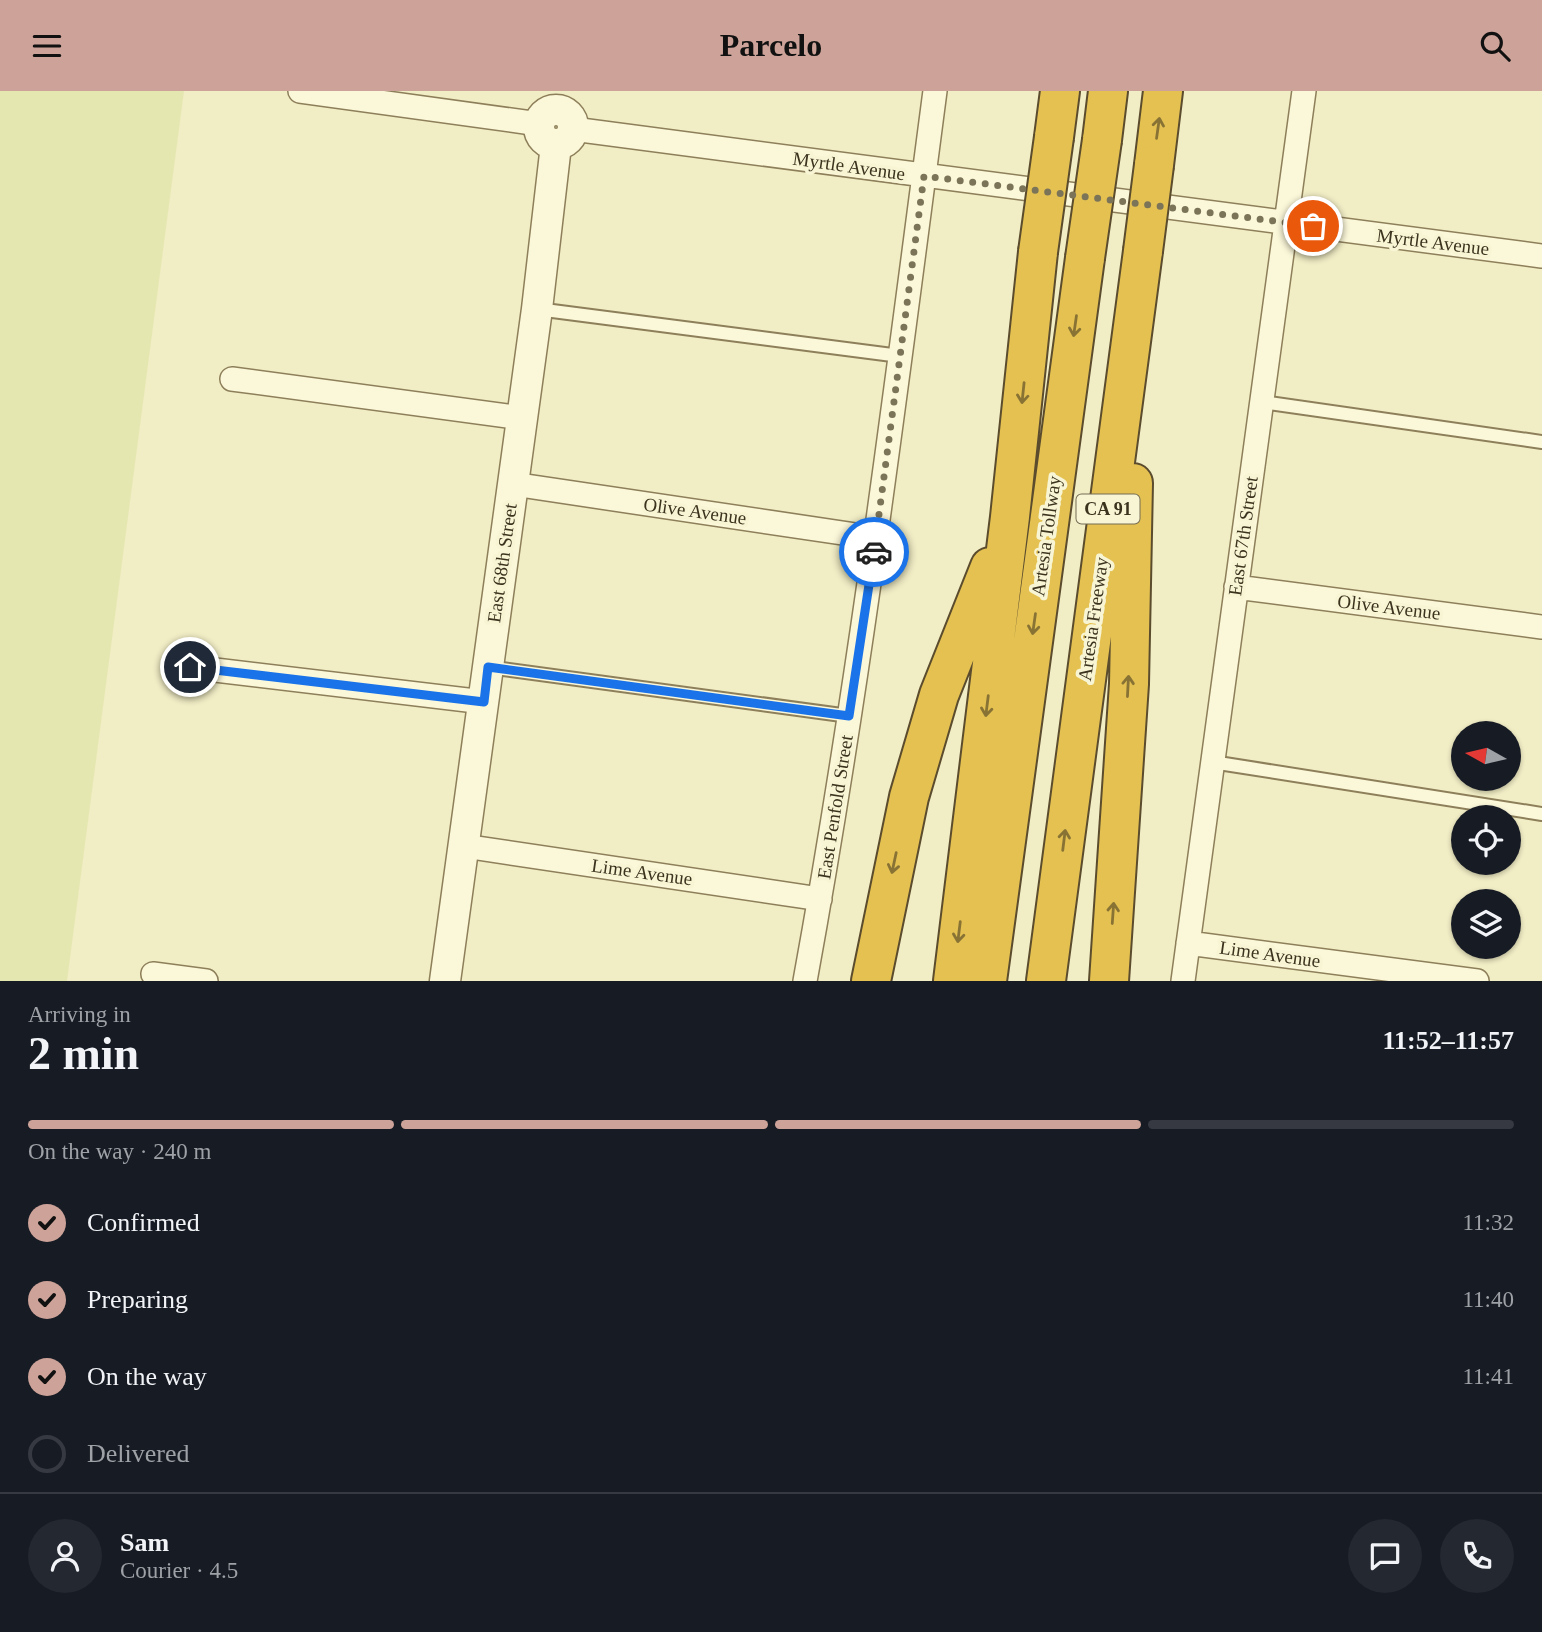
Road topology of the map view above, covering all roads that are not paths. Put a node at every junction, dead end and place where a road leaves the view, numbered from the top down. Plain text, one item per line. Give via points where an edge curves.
1 (300, 91) edge
2 (935, 91) edge
3 (1060, 91) edge
4 (1108, 91) edge
5 (1163, 91) edge
6 (1304, 91) edge
7 (558, 120) edge
8 (924, 176) junction
9 (1287, 223) junction
10 (1542, 256) edge
11 (1137, 297) junction
12 (537, 309) junction
13 (900, 356) junction
14 (232, 379) dead end
15 (1262, 403) junction
16 (522, 418) junction
17 (1542, 442) edge
18 (513, 484) junction
19 (1010, 517) junction
20 (876, 538) junction
21 (1236, 587) junction
22 (1542, 627) edge
23 (190, 667) dead end
24 (488, 667) junction
25 (484, 702) junction
26 (849, 716) junction
27 (1212, 762) junction
28 (1073, 767) junction
29 (1542, 814) edge
30 (464, 846) junction
31 (820, 899) junction
32 (1188, 943) junction
33 (153, 974) dead end
34 (206, 981) edge
35 (445, 981) edge
36 (805, 981) edge
37 (871, 981) edge
38 (953, 981) edge
39 (987, 981) edge
40 (1008, 981) edge
41 (1046, 981) edge
42 (1109, 981) edge
43 (1183, 981) edge
44 (1477, 981) edge

1 - 7 street, Myrtle Avenue
2 - 8 street, East Penfold Street
3 -> 19 highway, bridge
4 -> 39 highway, Artesia Tollway, bridge
11 -> 5 highway, Artesia Freeway / CA 91, bridge
6 - 9 street, East 67th Street
7 - 8 street, Myrtle Avenue
7 - 12 street, East 68th Street
8 - 9 street, Myrtle Avenue
8 - 13 street, East Penfold Street
9 - 10 street, Myrtle Avenue
9 - 15 street, East 67th Street
11 - 28 highway, Artesia Freeway / CA 91
42 -> 11 highway via 1129,684
12 - 13 lane
12 - 16 street, East 68th Street
13 - 20 street, East Penfold Street
14 - 16 street
15 - 17 lane
15 - 21 street, East 67th Street
16 - 18 street, East 68th Street
18 - 20 street, Olive Avenue
18 - 24 street, East 68th Street
19 -> 37 highway via 939,695 909,797
19 -> 38 highway
20 - 26 street, East Penfold Street
21 - 22 street, Olive Avenue
21 - 27 street, East 67th Street
23 - 25 street
24 - 25 street, East 68th Street
24 - 26 lane
25 - 30 street, East 68th Street
26 - 31 street, East Penfold Street
27 - 29 lane
27 - 32 street, East 67th Street
28 - 40 highway via 1028,831
41 -> 28 highway, Artesia Freeway / CA 91
30 - 31 street, Lime Avenue
30 - 35 street, East 68th Street
31 - 36 street, East Penfold Street
32 - 43 street, East 67th Street
32 - 44 street, Lime Avenue
33 - 34 street

